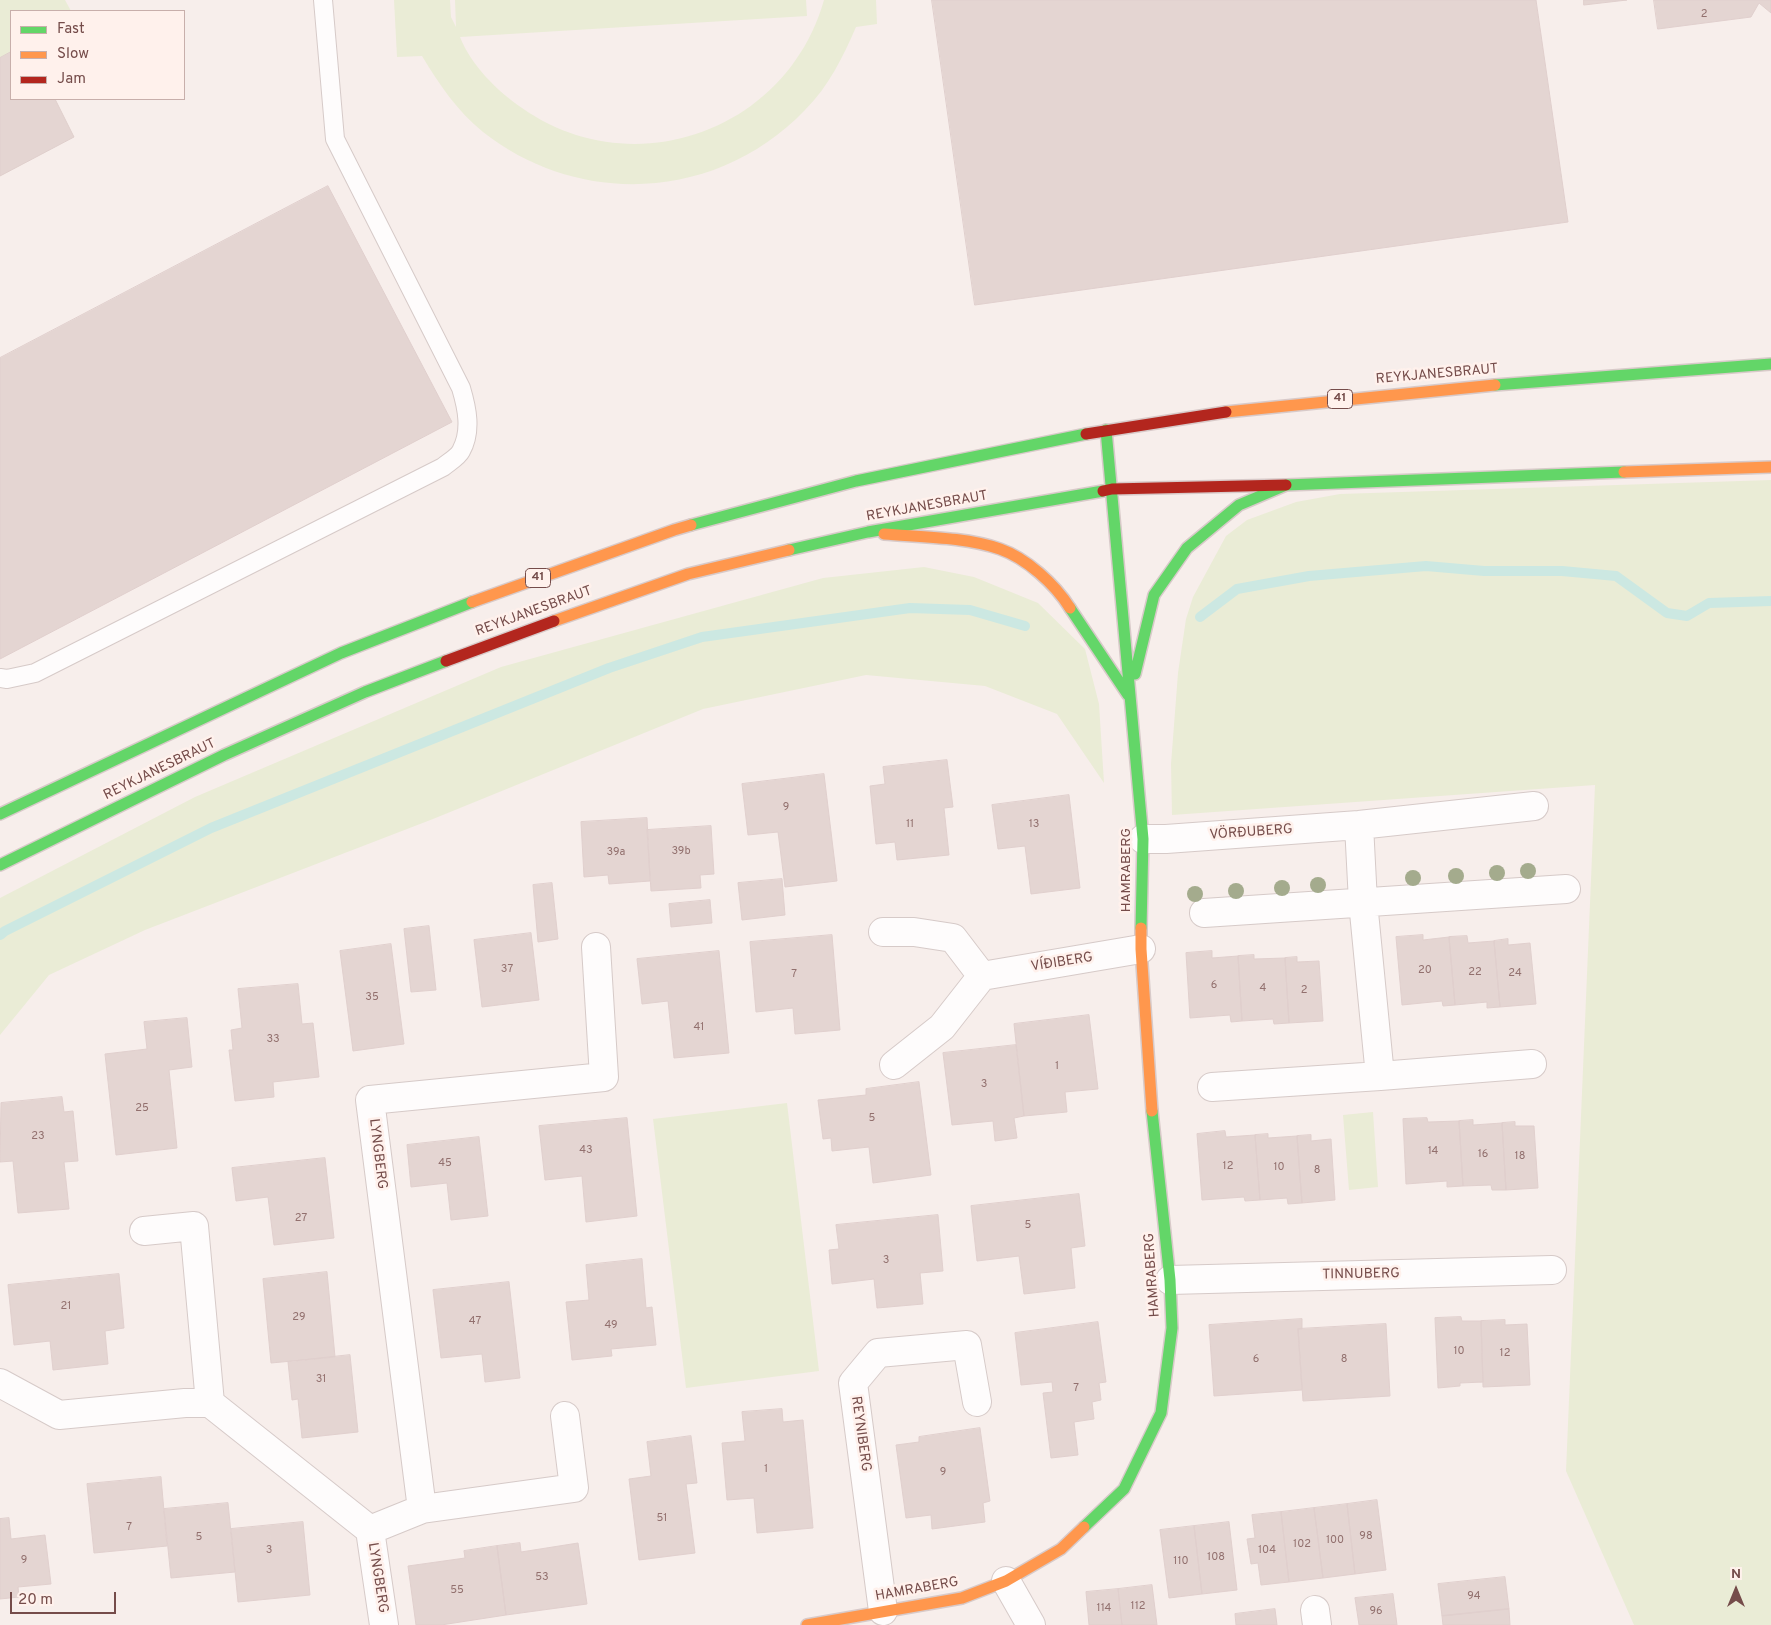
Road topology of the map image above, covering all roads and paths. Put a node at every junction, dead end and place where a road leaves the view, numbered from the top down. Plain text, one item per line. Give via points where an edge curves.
1 (323, 0) edge
2 (1771, 364) edge
3 (1106, 430) junction
4 (1771, 467) edge
5 (1286, 485) junction
6 (1112, 489) junction
7 (868, 532) junction
8 (0, 678) edge
9 (1129, 697) junction
10 (1534, 806) dead end
11 (0, 814) edge
12 (1359, 825) junction
13 (1143, 839) junction
14 (0, 865) edge
15 (1566, 889) dead end
16 (1363, 902) junction
17 (1204, 913) dead end
18 (883, 932) dead end
19 (596, 948) dead end
20 (1141, 949) junction
21 (982, 976) junction
22 (1532, 1064) dead end
23 (894, 1065) dead end
24 (1380, 1076) junction
25 (1212, 1088) dead end
26 (144, 1231) dead end
27 (1552, 1270) dead end
28 (1170, 1280) junction
29 (0, 1383) edge
30 (978, 1402) dead end
31 (210, 1403) junction
32 (565, 1416) dead end
33 (422, 1509) junction
34 (370, 1530) junction
35 (1006, 1581) junction
36 (883, 1611) junction
37 (384, 1625) edge
38 (807, 1625) edge
39 (1031, 1625) edge

1 - 8 lane via 335,139 461,388 467,410 461,452 443,467 35,673
2 - 3 main road, REYKJANESBRAUT / 41 via 1325,400
3 - 6 main road
3 - 11 main road, REYKJANESBRAUT / 41 via 856,481 655,537 489,595 341,653
4 - 5 main road, REYKJANESBRAUT
5 - 6 main road, REYKJANESBRAUT
5 - 9 main road via 1239,505 1187,548 1154,595
6 - 7 main road, REYKJANESBRAUT
6 - 9 main road
7 - 9 main road via 963,540 1000,549 1034,568 1062,595
7 - 14 main road, REYKJANESBRAUT via 688,574 484,646 365,692 242,747
9 - 13 main road, HAMRABERG
10 - 12 street, VÖRÐUBERG
12 - 13 street, VÖRÐUBERG
12 - 16 street
13 - 20 main road, HAMRABERG
15 - 16 street
16 - 17 street
16 - 24 street
18 - 21 street via 914,932 953,938
19 - 33 street, LYNGBERG via 604,1077 370,1100
20 - 21 street, VÍÐIBERG
20 - 28 main road, HAMRABERG via 1150,1092
21 - 23 street via 942,1027
22 - 24 street
24 - 25 street
26 - 31 street via 194,1226
27 - 28 street, TINNUBERG
28 - 35 main road, HAMRABERG via 1172,1328 1161,1413 1124,1489 1062,1549
29 - 31 street via 58,1415
30 - 36 street, REYNIBERG via 967,1345 878,1353 853,1383
31 - 34 street, LYNGBERG
32 - 33 street, LYNGBERG via 574,1488
33 - 34 street, LYNGBERG
34 - 37 street, LYNGBERG
35 - 36 main road, HAMRABERG via 962,1598
35 - 39 street
36 - 38 main road, HAMRABERG

